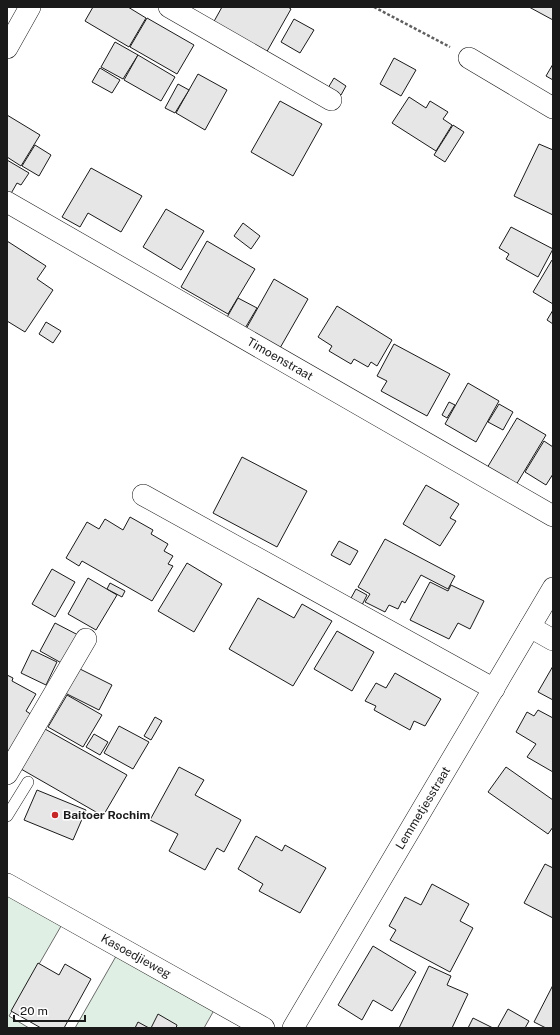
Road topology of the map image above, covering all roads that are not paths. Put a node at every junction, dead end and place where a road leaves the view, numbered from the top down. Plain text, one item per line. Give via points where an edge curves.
1 (30, 7) edge
2 (169, 7) edge
3 (7, 48) edge
4 (469, 58) road end
5 (331, 100) dead end
6 (553, 108) edge
7 (7, 202) edge
8 (143, 496) dead end
9 (553, 516) edge
10 (553, 588) edge
11 (530, 627) junction
12 (86, 639) dead end
13 (553, 640) edge
14 (494, 689) junction
15 (7, 774) edge
16 (28, 782) dead end
17 (7, 816) edge
18 (7, 884) edge
19 (264, 1028) edge
20 (292, 1028) edge

1 - 3 street
2 - 5 street
4 - 6 street
7 - 9 street, Timoenstraat
8 - 14 street
10 - 11 street, Lemmetjesstraat
11 - 13 street
11 - 14 street, Lemmetjesstraat
12 - 15 street
14 - 20 street, Lemmetjesstraat
16 - 17 lane
18 - 19 street, Kasoedjieweg

